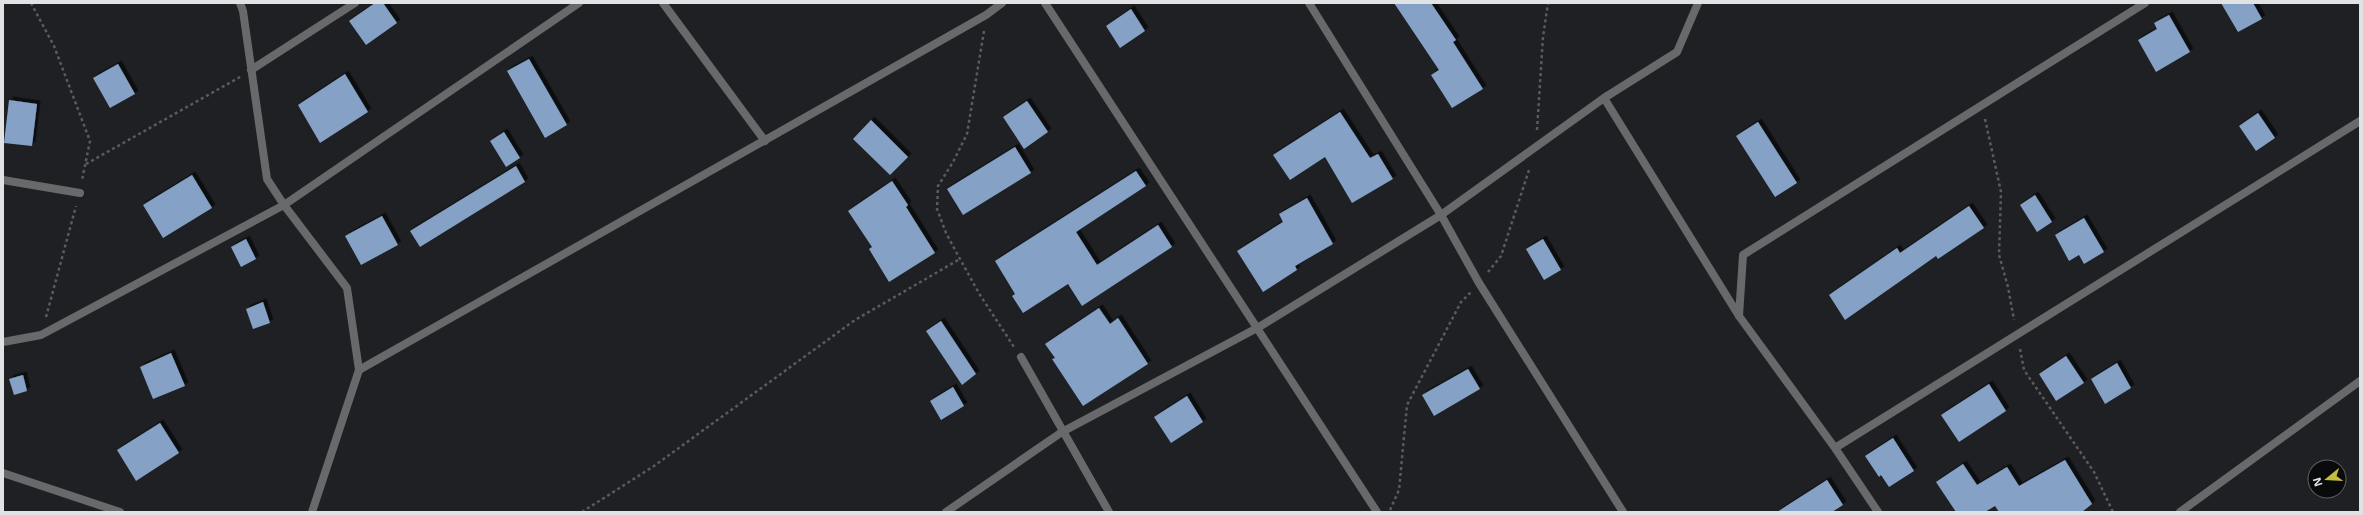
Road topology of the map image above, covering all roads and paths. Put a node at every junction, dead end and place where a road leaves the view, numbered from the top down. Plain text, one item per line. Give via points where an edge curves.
1 (31, 3) edge
2 (240, 3) edge
3 (355, 3) edge
4 (579, 3) edge
5 (664, 3) edge
6 (1002, 3) edge
7 (1045, 3) edge
8 (1310, 3) edge
9 (1698, 3) edge
10 (2145, 3) edge
11 (986, 15) junction
12 (252, 70) junction
13 (1604, 98) junction
14 (2360, 121) edge
15 (765, 141) junction
16 (85, 164) junction
17 (3, 180) edge
18 (80, 193) junction
19 (284, 205) junction
20 (1441, 215) junction
21 (960, 258) junction
22 (1739, 316) junction
23 (1259, 327) junction
24 (41, 335) junction
25 (3, 342) edge
26 (1021, 358) joint
27 (358, 370) junction
28 (2360, 381) edge
29 (1062, 432) junction
30 (1835, 448) junction
31 (3, 473) edge
32 (120, 512) edge
33 (312, 512) edge
34 (582, 512) edge
35 (946, 512) edge
36 (1109, 512) edge
37 (1377, 512) edge
38 (1623, 512) edge
39 (1878, 512) edge
40 (2180, 512) edge

1 - 16 path via 54,46 90,141
2 - 12 street
3 - 12 street
4 - 19 street
5 - 15 street
6 - 11 street
7 - 23 street
8 - 20 street
9 - 13 street via 1676,52
10 - 22 street via 1743,255
11 - 15 street
11 - 21 path via 967,134 938,186 937,210 946,234
12 - 16 path
12 - 19 street via 267,179
13 - 20 street
13 - 22 street
14 - 30 street
15 - 27 street
16 - 18 path
17 - 18 street
18 - 24 path
19 - 24 street
19 - 27 street via 347,288
20 - 23 street
20 - 38 street via 1479,283
21 - 26 path via 980,295
21 - 34 path via 855,320 654,466
22 - 30 street
23 - 29 street
23 - 37 street
24 - 25 street
26 - 29 street
27 - 33 street
28 - 40 street
29 - 35 street
29 - 36 street
30 - 39 street
31 - 32 street

